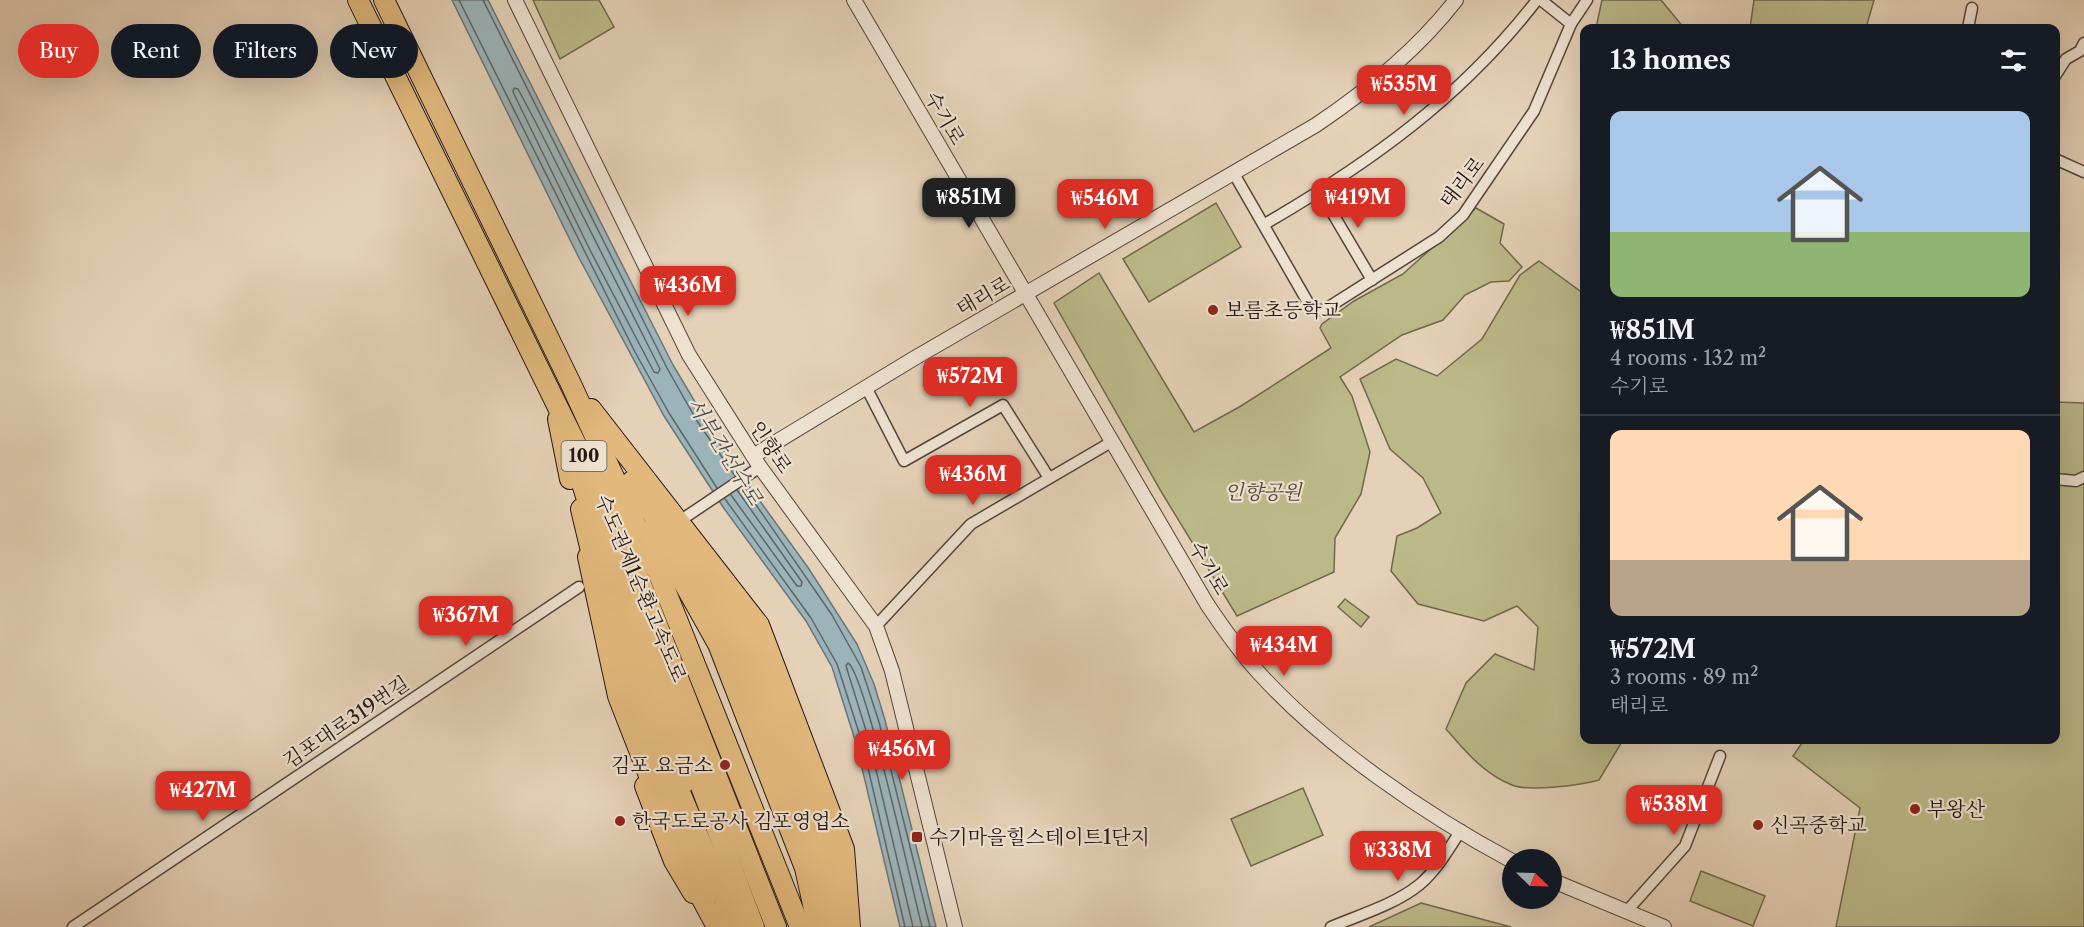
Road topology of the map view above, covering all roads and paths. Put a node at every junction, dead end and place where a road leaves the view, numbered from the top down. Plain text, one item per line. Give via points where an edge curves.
1 (358, 0) edge
2 (384, 0) edge
3 (515, 0) edge
4 (854, 0) edge
5 (1456, 0) edge
6 (1539, 0) edge
7 (1587, 0) edge
8 (1972, 8) dead end
9 (1571, 24) junction
10 (1969, 24) edge
11 (2084, 43) edge
12 (2060, 68) edge
13 (2060, 161) edge
14 (1233, 172) junction
15 (2084, 172) edge
16 (1320, 192) junction
17 (1264, 224) junction
18 (1372, 280) junction
19 (1025, 294) junction
20 (570, 382) junction
21 (866, 387) junction
22 (553, 393) junction
23 (1113, 441) junction
24 (754, 466) junction
25 (2084, 477) edge
26 (1049, 478) junction
27 (2060, 479) edge
28 (687, 516) dead end
29 (579, 587) dead end
30 (876, 626) junction
31 (1720, 756) dead end
32 (1461, 830) junction
33 (1502, 855) edge
34 (1562, 884) edge
35 (1626, 912) junction
36 (73, 927) edge
37 (715, 927) edge
38 (724, 927) edge
39 (730, 927) edge
40 (736, 927) edge
41 (742, 927) edge
42 (748, 927) edge
43 (754, 927) edge
44 (776, 927) edge
45 (800, 927) edge
46 (812, 927) edge
47 (818, 927) edge
48 (823, 927) edge
49 (829, 927) edge
50 (834, 927) edge
51 (839, 927) edge
52 (845, 927) edge
53 (850, 927) edge
54 (955, 927) edge
55 (1331, 927) edge
56 (1664, 927) edge

1 - 22 highway, 수도권제1순환고속도로 / 100
2 - 20 highway, 수도권제1순환고속도로 / 100
3 - 24 street, 인향로 via 689,355
4 - 19 street, 수기로
5 - 14 street, 태리로 via 1421,40 1346,105
6 - 9 street
6 - 16 street via 1478,69 1426,116
7 - 9 street, 태리로
8 - 10 street
9 - 18 street, 태리로 via 1534,111 1472,204 1439,237
11 - 12 street
13 - 15 street
14 - 17 street, 태리로
14 - 19 street, 태리로
16 - 17 street
16 - 18 street
17 - 18 street, 태리로 via 1313,309 1324,310
19 - 21 street, 태리로
19 - 23 street, 수기로
20 - 45 highway, 수도권제1순환고속도로 / 100 via 660,577
20 - 46 highway via 711,645 798,868
20 - 47 highway via 718,644 805,868
20 - 48 highway via 724,641 811,863
20 - 49 highway via 731,639 818,860
20 - 50 highway via 738,635 824,857
20 - 51 highway via 745,633 831,855
20 - 52 highway via 752,630 838,852
20 - 53 highway via 759,625 844,849
21 - 24 street, 태리로
21 - 26 street via 904,461 1003,405
22 - 37 highway via 612,701 674,861
22 - 38 highway via 625,692 687,854
22 - 39 highway via 632,691 694,852
22 - 40 highway via 637,682
22 - 41 highway via 644,680
22 - 42 highway via 652,681
22 - 43 highway
22 - 44 highway, 수도권제1순환고속도로 / 100 via 645,591
23 - 26 street
23 - 32 street, 수기로 via 1207,604 1259,673 1347,753
24 - 28 street
24 - 30 street, 인향로
25 - 27 street via 2076,481
26 - 30 street via 971,524
29 - 36 street, 김포대로319번길
30 - 54 street, 인향로 via 892,670
31 - 35 street via 1685,846
32 - 33 street, 수기로
32 - 55 street via 1419,885
34 - 35 street
35 - 56 street

